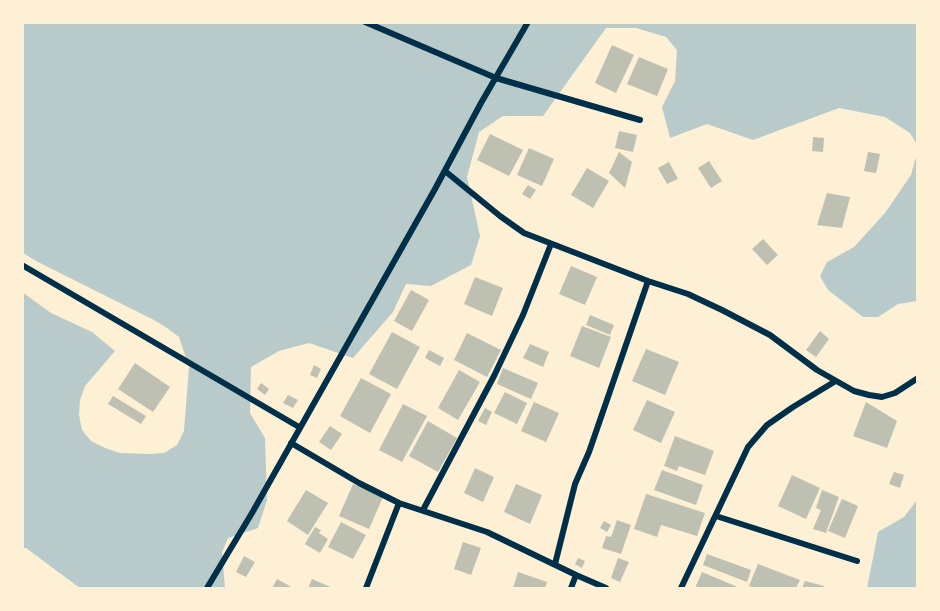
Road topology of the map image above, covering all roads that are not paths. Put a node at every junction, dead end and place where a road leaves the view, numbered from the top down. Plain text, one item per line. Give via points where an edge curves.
1 (365, 22) edge
2 (528, 22) edge
3 (496, 78) junction
4 (640, 120) dead end
5 (444, 171) junction
6 (551, 244) junction
7 (22, 265) edge
8 (648, 281) junction
9 (918, 378) edge
10 (834, 382) junction
11 (299, 427) junction
12 (291, 443) junction
13 (399, 503) junction
14 (423, 510) junction
15 (716, 516) junction
16 (857, 561) dead end
17 (555, 564) junction
18 (576, 574) junction
19 (207, 588) edge
20 (366, 588) edge
21 (571, 588) edge
22 (606, 588) edge
23 (681, 588) edge

1 - 3 street
2 - 3 street
3 - 4 street
3 - 5 street
5 - 6 street via 524,233
5 - 11 street
6 - 8 street
6 - 14 street via 523,315
7 - 11 street
8 - 10 street via 688,294 770,334
8 - 17 street via 575,484
9 - 10 street via 882,397
10 - 15 street via 767,425 748,447
11 - 12 street
12 - 13 street
12 - 19 street
13 - 14 street
13 - 20 street
14 - 17 street via 487,532
15 - 16 street
15 - 23 street
17 - 18 street
18 - 21 street
18 - 22 street

